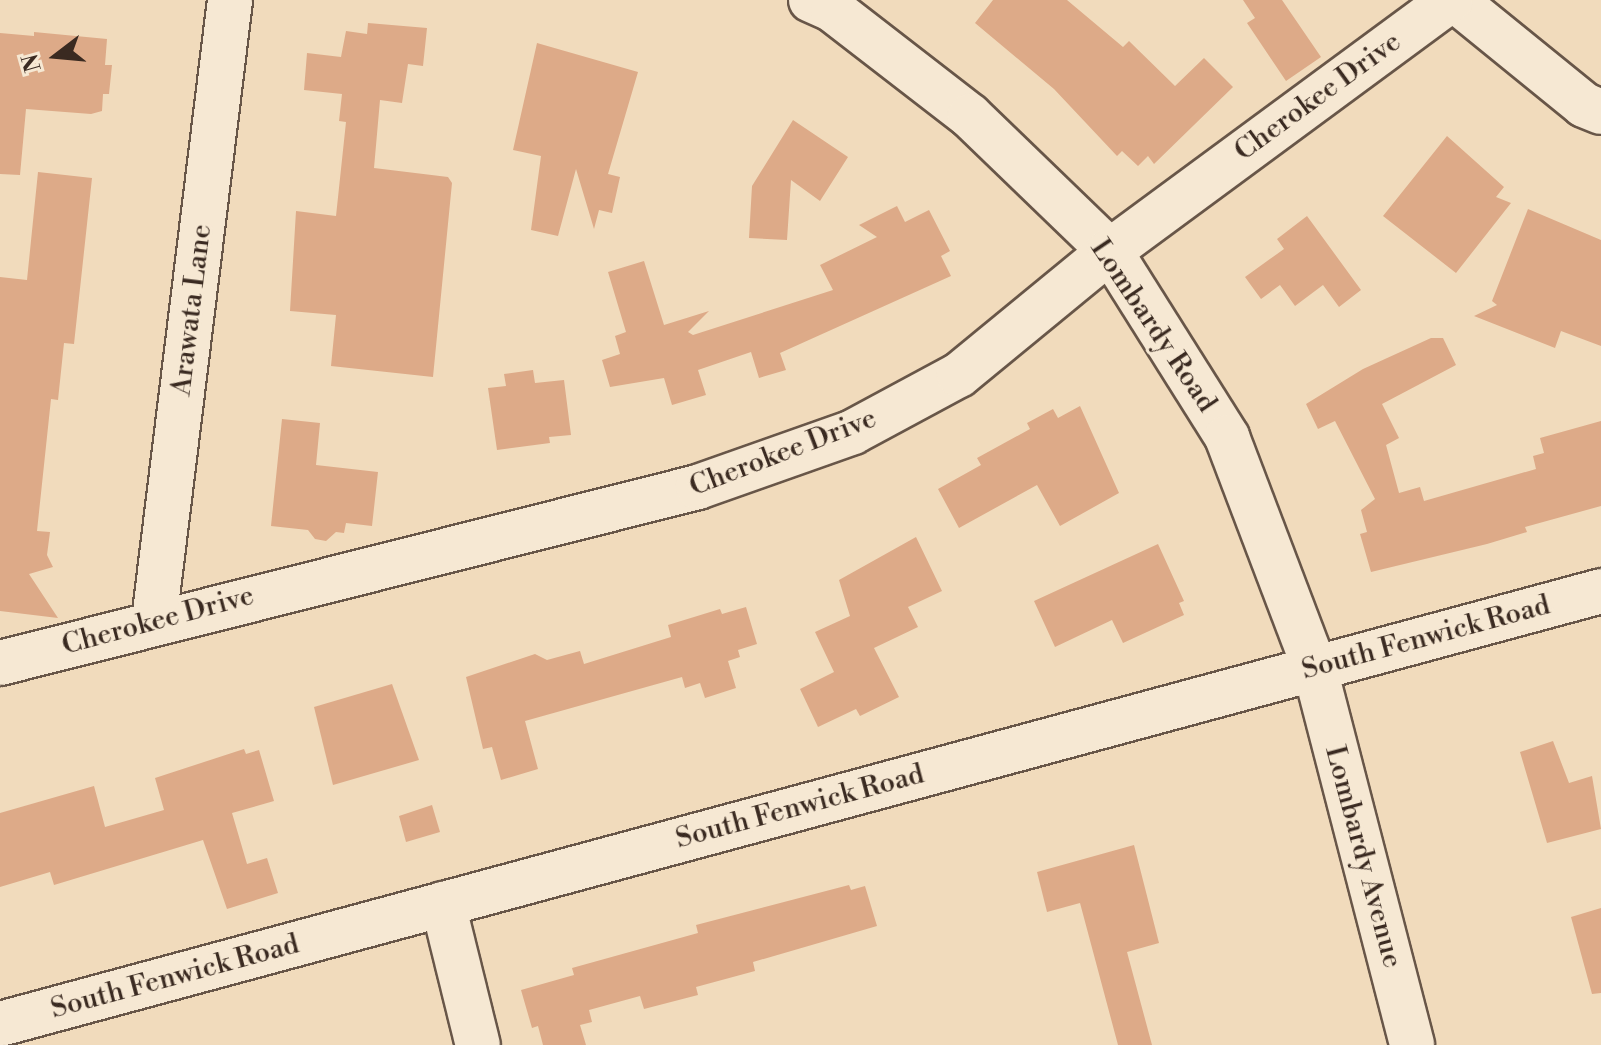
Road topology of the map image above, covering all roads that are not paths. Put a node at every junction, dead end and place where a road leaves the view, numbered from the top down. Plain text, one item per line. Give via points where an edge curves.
1 (230, 0) edge
2 (811, 0) edge
3 (1452, 0) edge
4 (1601, 112) edge
5 (1110, 251) junction
6 (1601, 591) edge
7 (154, 621) junction
8 (0, 663) edge
9 (1315, 669) junction
10 (443, 904) junction
11 (0, 1024) edge
12 (478, 1045) edge
13 (1412, 1045) edge

1 - 7 street, Arawata Lane
2 - 5 street, Lombardy Road via 833,10 970,116
3 - 4 street via 1584,105
3 - 5 street, Cherokee Drive
5 - 7 street, Cherokee Drive via 959,375 853,432 698,487
5 - 9 street, Lombardy Road via 1227,437
6 - 9 street, South Fenwick Road
7 - 8 street, Cherokee Drive
9 - 10 street, South Fenwick Road
9 - 13 street, Lombardy Avenue
10 - 11 street, South Fenwick Road
10 - 12 street

